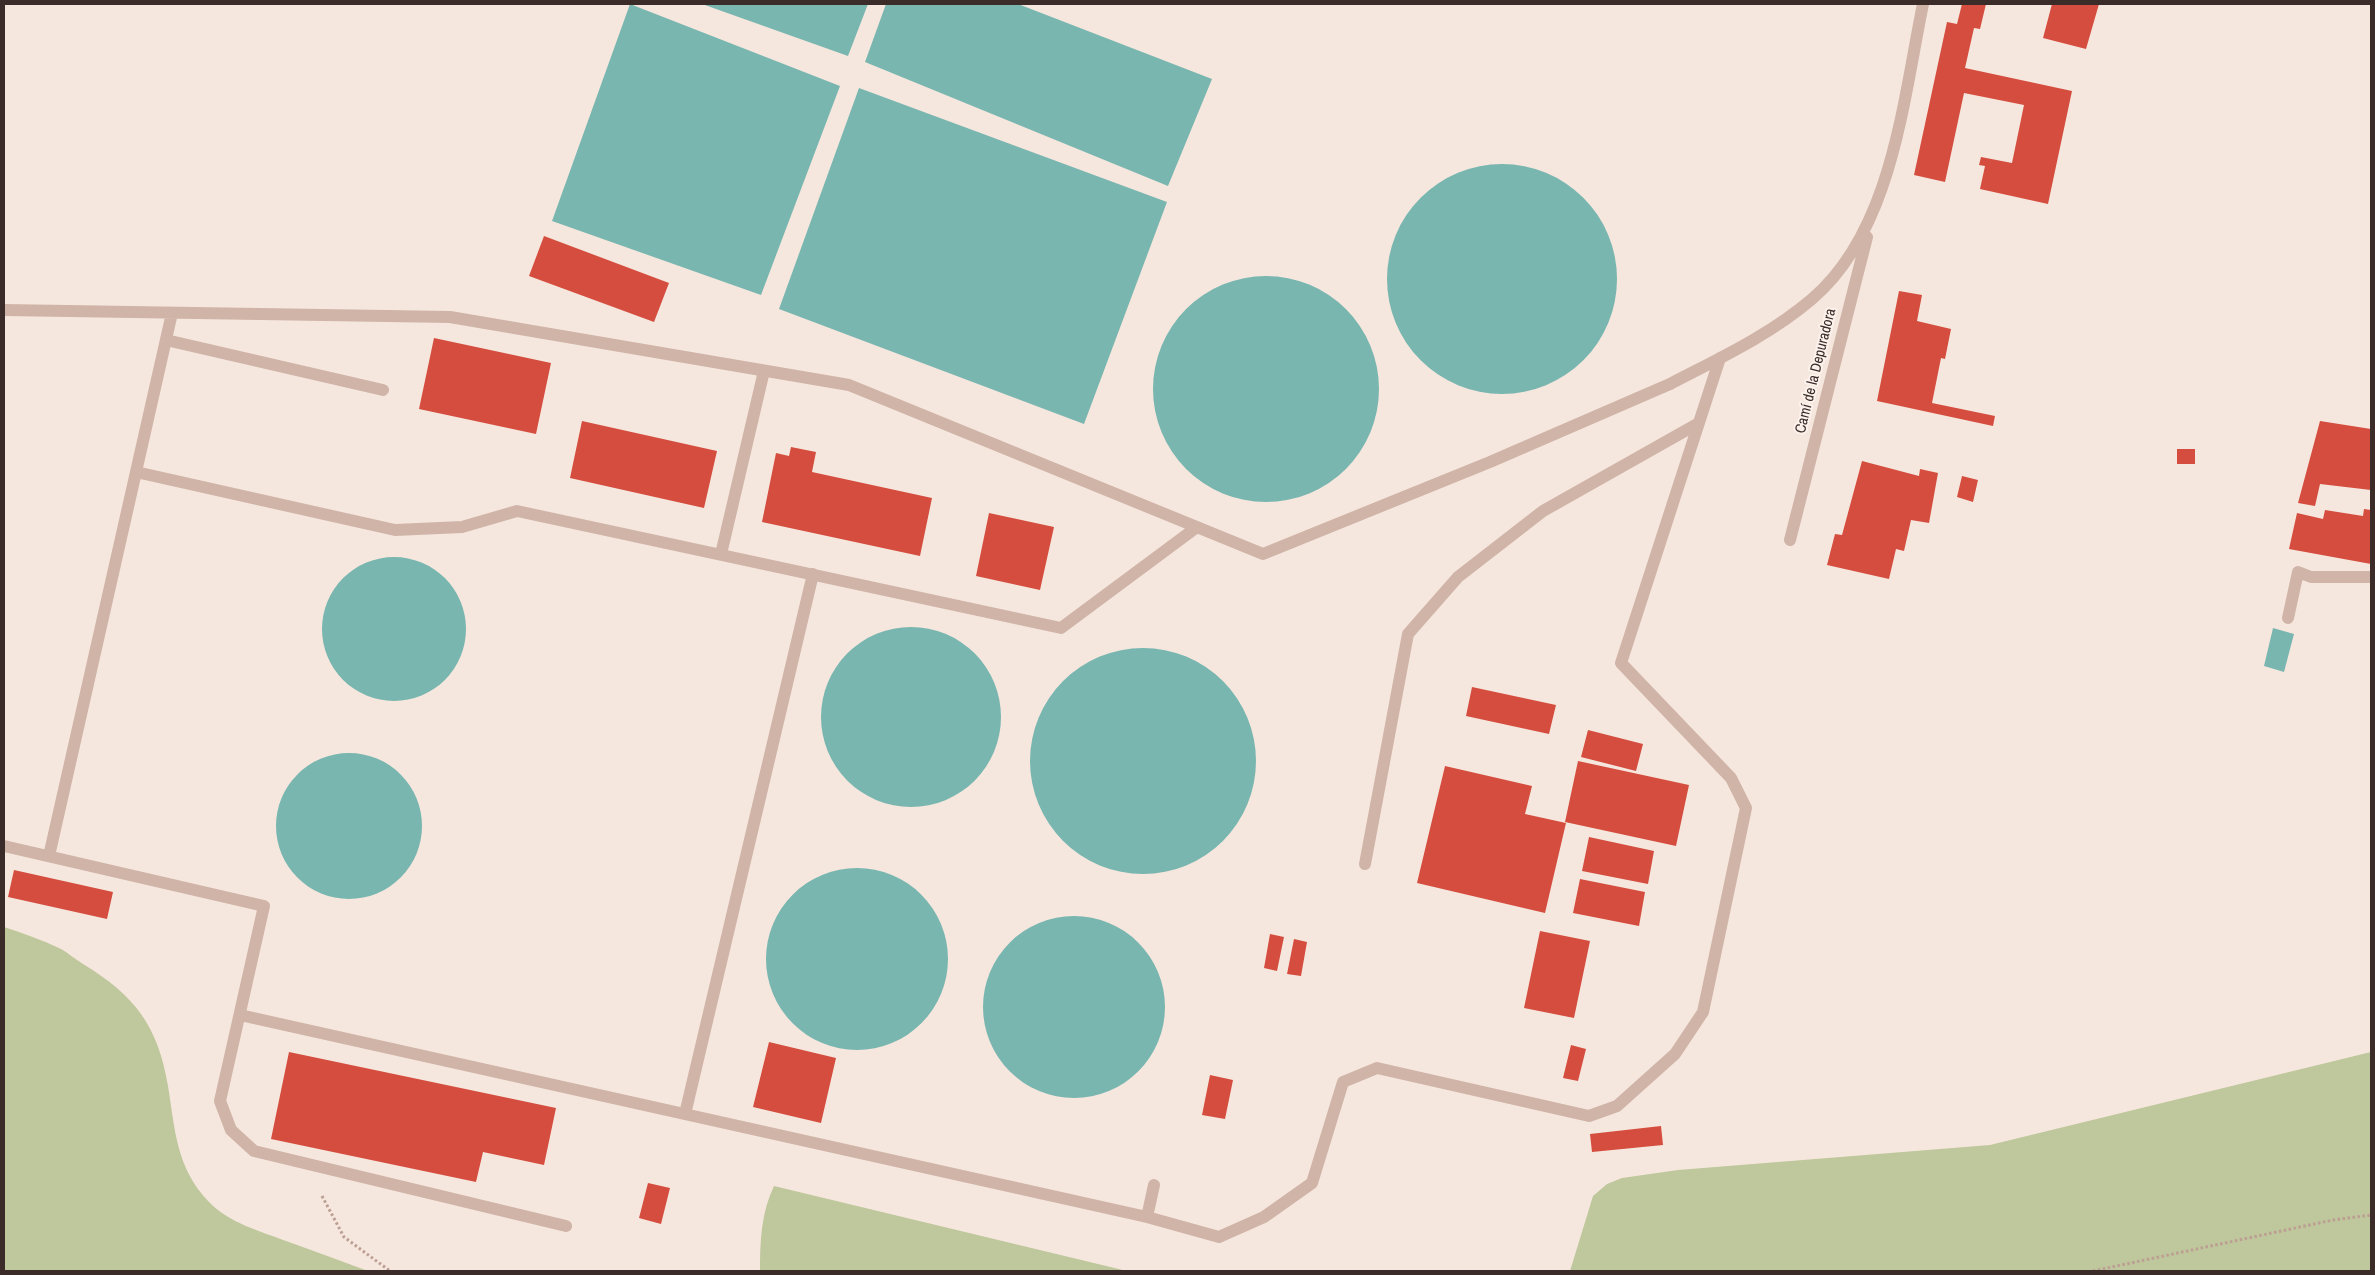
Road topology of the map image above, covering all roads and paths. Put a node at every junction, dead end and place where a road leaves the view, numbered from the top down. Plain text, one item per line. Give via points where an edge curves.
1 (1923, 4) edge
2 (1874, 210) junction
3 (4, 310) edge
4 (172, 313) junction
5 (166, 340) junction
6 (1720, 358) junction
7 (764, 371) junction
8 (383, 390) dead end
9 (1698, 423) junction
10 (136, 472) junction
11 (1197, 527) junction
12 (1790, 540) dead end
13 (721, 554) junction
14 (813, 574) junction
15 (2371, 577) edge
16 (2288, 618) dead end
17 (4, 846) edge
18 (49, 856) junction
19 (1364, 864) dead end
20 (240, 1015) junction
21 (685, 1114) junction
22 (1154, 1185) dead end
23 (318, 1188) dead end
24 (2371, 1215) edge
25 (1147, 1217) junction
26 (566, 1226) dead end
27 (390, 1271) edge
28 (2093, 1271) edge

1 - 2 street, Camí de la Depuradora via 1895,137
2 - 6 street, Camí de la Depuradora via 1850,258 1820,292 1792,314
2 - 12 street, Camí de la Depuradora
3 - 4 street, Camí de la Depuradora
4 - 5 street
4 - 7 street, Camí de la Depuradora via 450,317
5 - 8 street
5 - 10 street
6 - 9 street
6 - 11 street, Camí de la Depuradora via 1670,384 1490,462 1263,554
7 - 11 street, Camí de la Depuradora via 849,385
7 - 13 street
9 - 19 street via 1543,511 1458,577 1408,634
9 - 25 street via 1621,662 1731,778 1746,808 1703,1012 1675,1054 1617,1106 1589,1116 1377,1068 1343,1082 1312,1183 1264,1218 1219,1237
10 - 13 street via 395,530 462,526 518,511
10 - 18 street
11 - 14 street via 1061,628
13 - 14 street
14 - 21 street
15 - 16 street via 2311,577 2298,572
17 - 18 street
18 - 20 street via 264,906
20 - 21 street
20 - 26 street via 220,1102 231,1130 254,1151
21 - 25 street
22 - 25 street
23 - 27 path via 344,1237
24 - 28 path via 2333,1220

